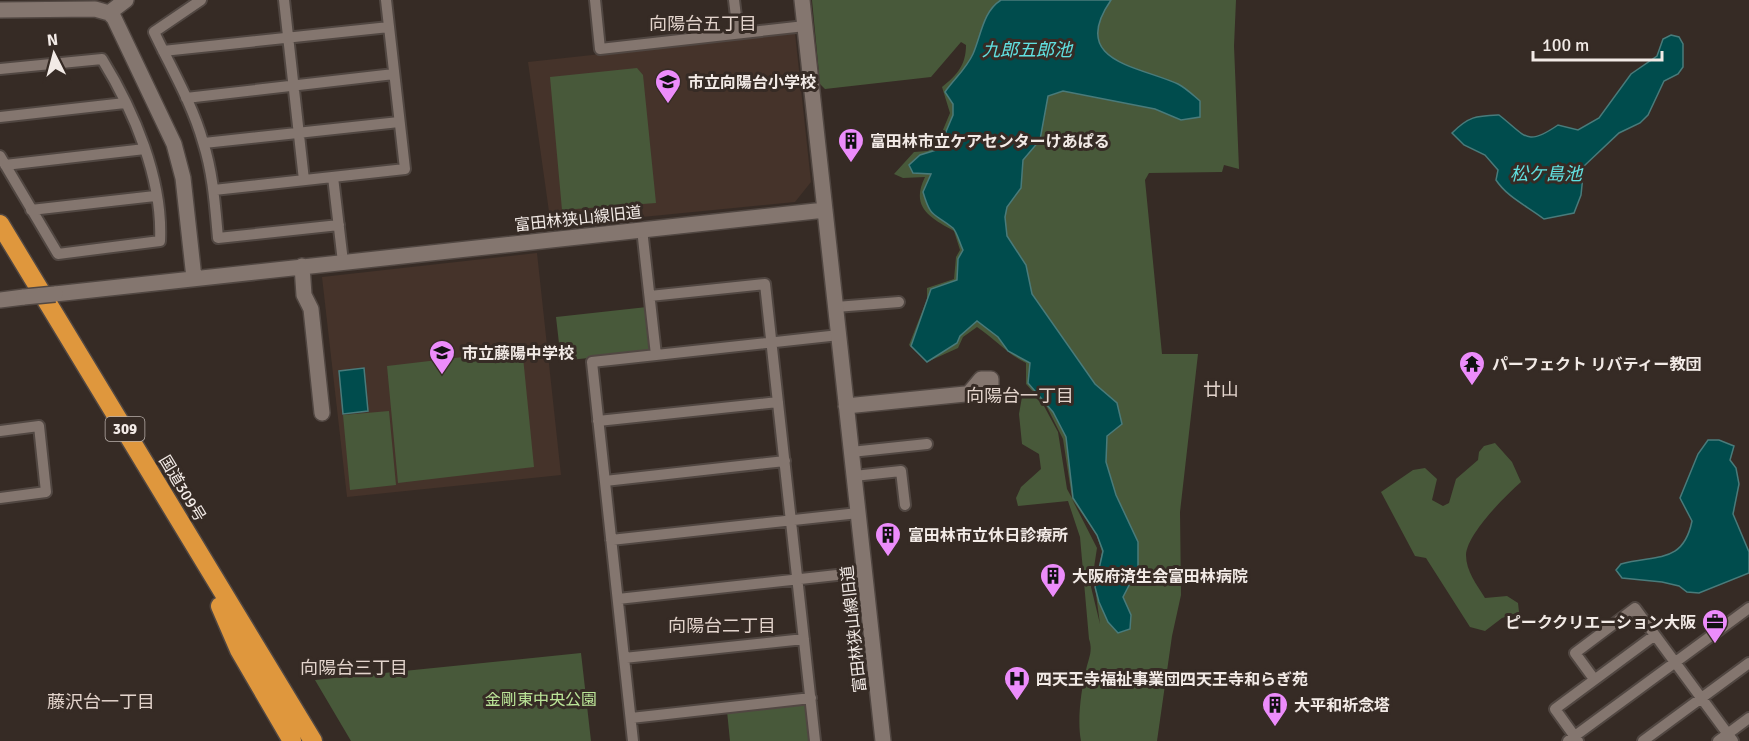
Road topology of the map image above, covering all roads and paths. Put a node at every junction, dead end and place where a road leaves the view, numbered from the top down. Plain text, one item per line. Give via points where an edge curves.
1 (126, 0) edge
2 (201, 0) edge
3 (284, 0) edge
4 (386, 0) edge
5 (595, 0) edge
6 (734, 0) edge
7 (802, 0) edge
8 (0, 10) edge
9 (109, 13) junction
10 (805, 26) junction
11 (389, 27) junction
12 (738, 33) junction
13 (288, 38) junction
14 (163, 51) junction
15 (0, 69) edge
16 (394, 74) junction
17 (293, 86) junction
18 (186, 98) junction
19 (124, 103) junction
20 (0, 117) edge
21 (399, 122) junction
22 (298, 133) junction
23 (204, 143) junction
24 (145, 149) junction
25 (2, 160) edge
26 (333, 177) junction
27 (304, 180) junction
28 (214, 190) junction
29 (156, 196) junction
30 (31, 210) junction
31 (825, 210) junction
32 (0, 224) edge
33 (339, 225) junction
34 (642, 229) junction
35 (0, 244) edge
36 (343, 262) junction
37 (302, 266) junction
38 (194, 278) junction
39 (650, 296) junction
40 (0, 300) edge
41 (899, 302) dead end
42 (836, 308) junction
43 (838, 335) junction
44 (772, 342) junction
45 (656, 355) junction
46 (970, 392) dead end
47 (778, 402) junction
48 (846, 406) junction
49 (322, 413) dead end
50 (598, 421) junction
51 (0, 431) edge
52 (927, 444) dead end
53 (851, 452) junction
54 (785, 461) junction
55 (854, 476) junction
56 (604, 481) junction
57 (0, 498) edge
58 (905, 505) dead end
59 (858, 513) junction
60 (791, 520) junction
61 (611, 540) junction
62 (864, 572) junction
63 (798, 579) junction
64 (618, 599) junction
65 (220, 606) junction
66 (1749, 608) edge
67 (249, 634) junction
68 (1655, 634) junction
69 (804, 639) junction
70 (624, 658) junction
71 (1675, 662) junction
72 (1749, 663) edge
73 (1594, 680) junction
74 (811, 698) junction
75 (1701, 698) junction
76 (631, 718) junction
77 (1749, 718) edge
78 (1730, 737) edge
79 (1574, 739) edge
80 (292, 741) edge
81 (301, 741) edge
82 (313, 741) edge
83 (325, 741) edge
84 (633, 741) edge
85 (815, 741) edge
86 (883, 741) edge
87 (1643, 741) edge
88 (1718, 741) edge

1 - 9 street
2 - 14 street via 154,32
3 - 13 street
4 - 11 street
5 - 12 street via 600,48
6 - 12 street
7 - 10 street
8 - 9 street via 95,9
9 - 38 street via 174,144 183,178
10 - 12 street
10 - 31 street
11 - 13 street
11 - 16 street
13 - 14 street
13 - 17 street
14 - 18 street
15 - 19 street via 100,58
16 - 17 street
16 - 21 street
17 - 18 street
17 - 22 street
18 - 23 street
19 - 20 street
19 - 24 street
21 - 22 street
21 - 26 street via 405,169
22 - 23 street
22 - 27 street
23 - 28 street
24 - 25 street
24 - 29 street
25 - 30 street
26 - 27 street
26 - 33 street
27 - 28 street
28 - 33 street via 218,238
29 - 30 street
29 - 30 street via 158,244 73,254 58,254
31 - 34 street, 富田林狭山線旧道
31 - 42 street, 富田林狭山線旧道
32 - 67 highway, 国道309号 / 309
33 - 36 street
34 - 36 street, 富田林狭山線旧道
34 - 39 street
35 - 65 highway, 国道309号 / 309
36 - 37 street, 富田林狭山線旧道
37 - 38 street, 富田林狭山線旧道
37 - 49 street via 304,295 311,309
38 - 40 street, 富田林狭山線旧道, bridge
39 - 44 street via 765,284
39 - 45 street
41 - 42 street
42 - 43 street, 富田林狭山線旧道
43 - 44 street
43 - 48 street, 富田林狭山線旧道
44 - 45 street
44 - 47 street
45 - 50 street via 592,362
46 - 48 street
47 - 50 street
47 - 54 street
48 - 53 street, 富田林狭山線旧道
50 - 56 street
51 - 57 street via 39,426 46,492
52 - 53 street
53 - 55 street, 富田林狭山線旧道
54 - 56 street
54 - 60 street
55 - 58 street via 901,471
55 - 59 street, 富田林狭山線旧道
56 - 61 street
59 - 60 street
59 - 62 street, 富田林狭山線旧道
60 - 61 street
60 - 63 street
61 - 64 street
62 - 63 street
62 - 86 street, 富田林狭山線旧道
63 - 64 street
63 - 69 street
64 - 70 street
65 - 80 highway, 309 via 239,650
65 - 81 highway, 国道309号 / 309
66 - 71 street
67 - 82 highway, 国道309号 / 309
67 - 83 highway, 309
68 - 71 street
68 - 73 street
68 - 73 street via 1635,608 1575,653
69 - 70 street
69 - 74 street
70 - 76 street
71 - 75 street
71 - 79 street
72 - 75 street
73 - 79 street via 1555,709
74 - 76 street
74 - 85 street
75 - 78 street
75 - 87 street
76 - 84 street
77 - 78 street
78 - 88 street

